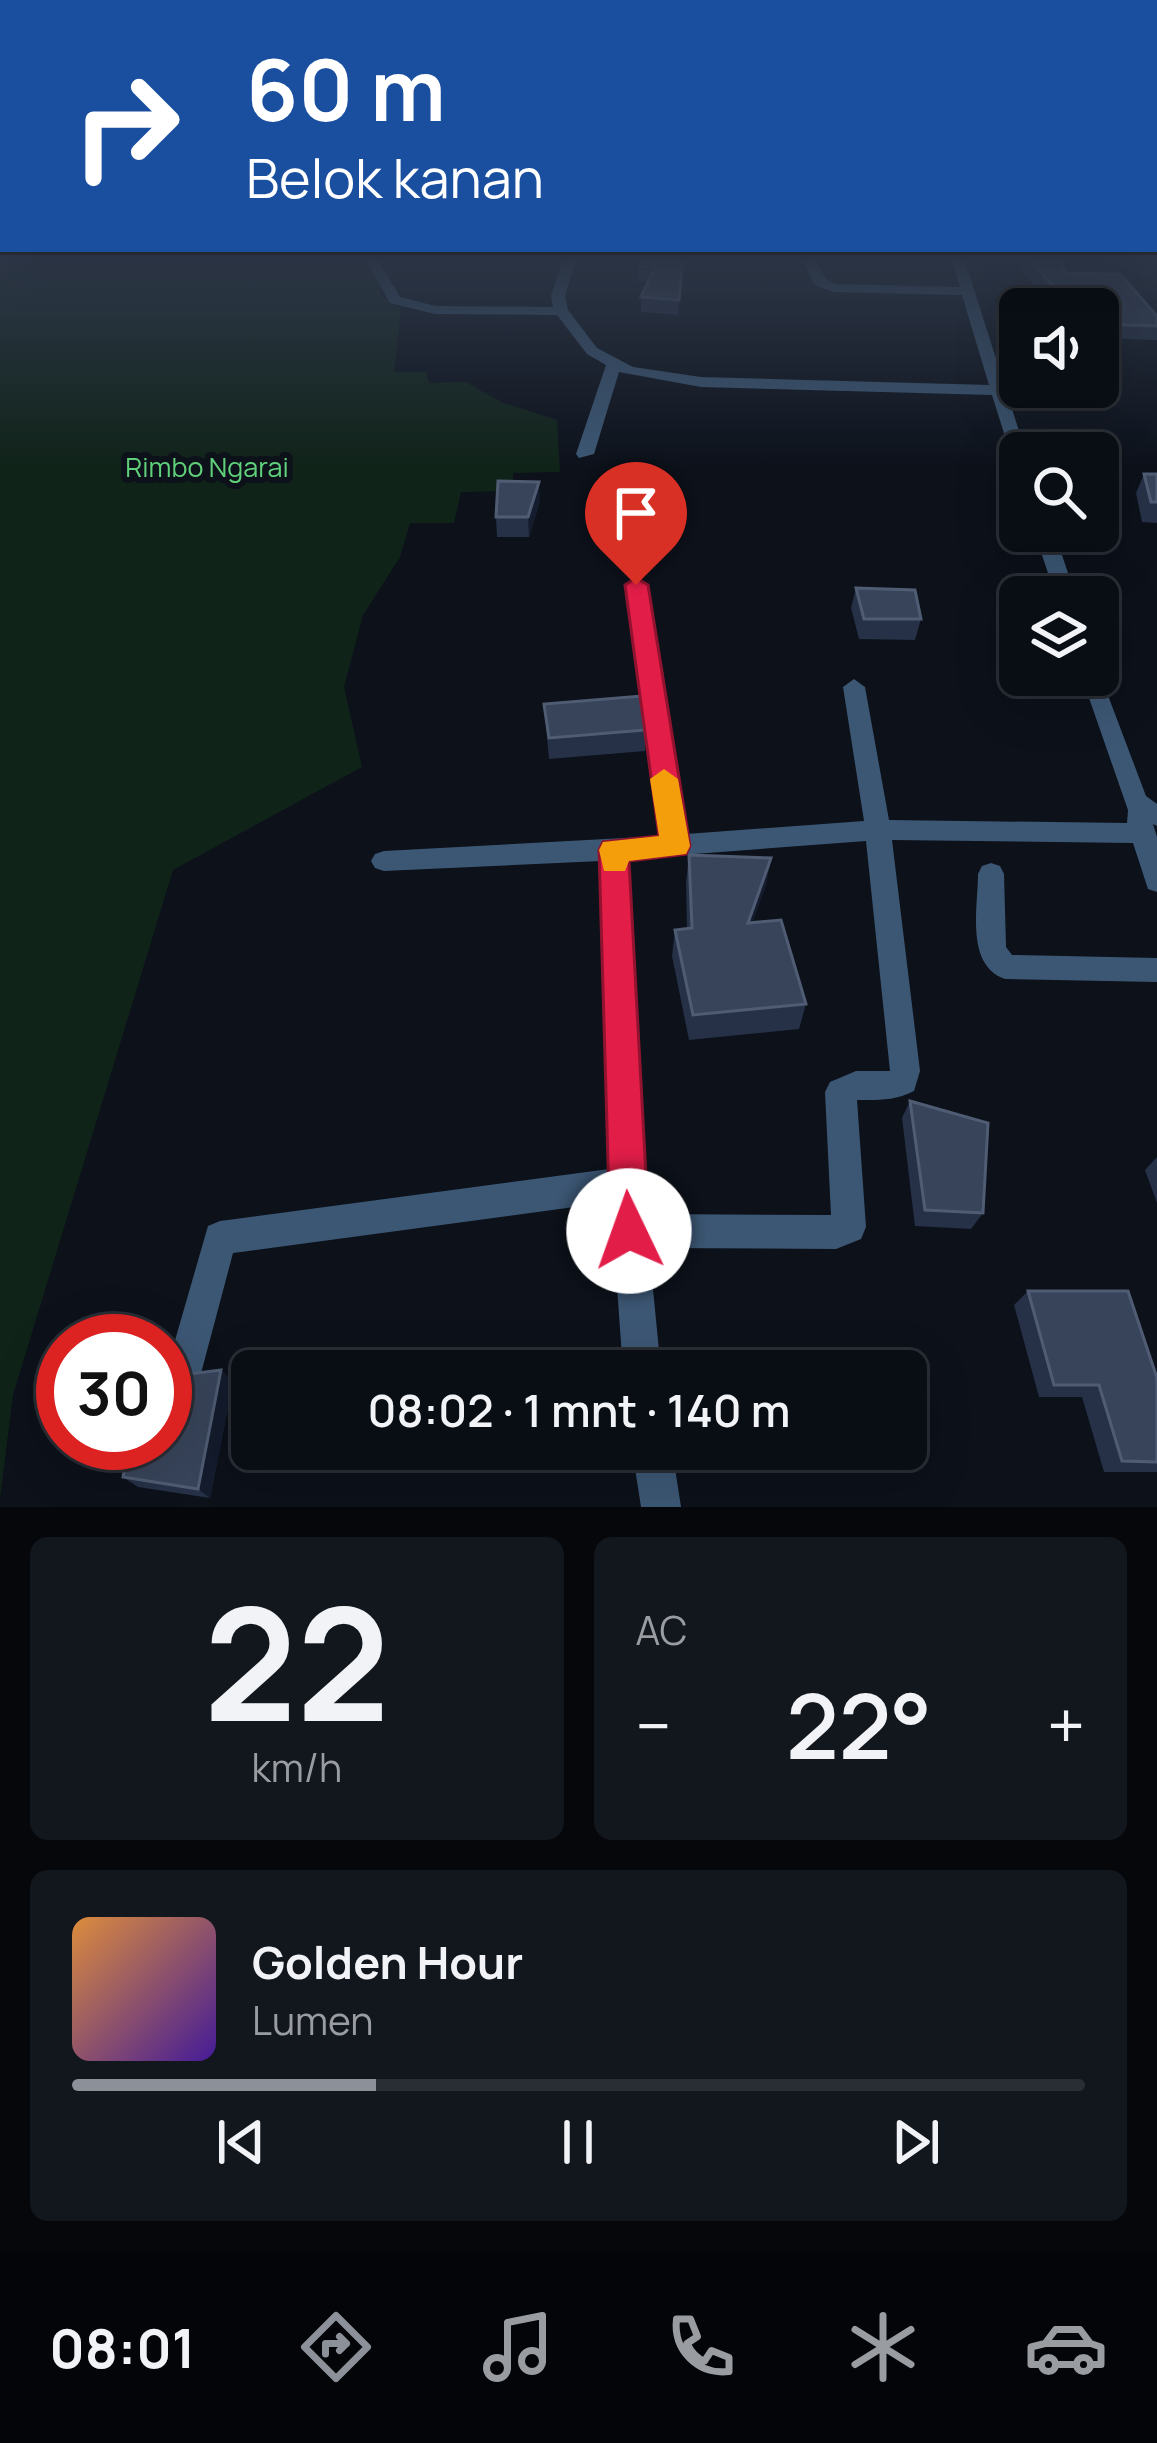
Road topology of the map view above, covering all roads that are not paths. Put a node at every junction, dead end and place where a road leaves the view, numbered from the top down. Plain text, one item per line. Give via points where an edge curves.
1 (574, 328) edge
2 (980, 328) edge
3 (613, 366) junction
4 (999, 390) joint
5 (585, 454) dead end
6 (636, 585) dead end
7 (854, 687) dead end
8 (1100, 696) edge
9 (1145, 817) edge
10 (878, 830) junction
11 (675, 846) junction
12 (614, 850) junction
13 (384, 860) dead end
14 (991, 874) dead end
15 (1157, 881) edge
16 (1157, 970) edge
17 (626, 1184) junction
18 (629, 1231) junction
19 (192, 1349) edge
20 (640, 1350) edge
21 (655, 1470) edge
22 (661, 1507) edge

1 - 3 street
2 - 4 street
3 - 4 street via 701,382
3 - 5 street
6 - 11 street
7 - 10 street
8 - 9 street
9 - 10 street
9 - 15 street
10 - 11 street
10 - 18 street via 905,1072 889,1088 852,1084 841,1092 849,1227
11 - 12 street
12 - 13 street
12 - 17 street
14 - 16 street via 992,951 1005,967
17 - 18 street
17 - 19 street via 228,1237
18 - 20 street
21 - 22 street

